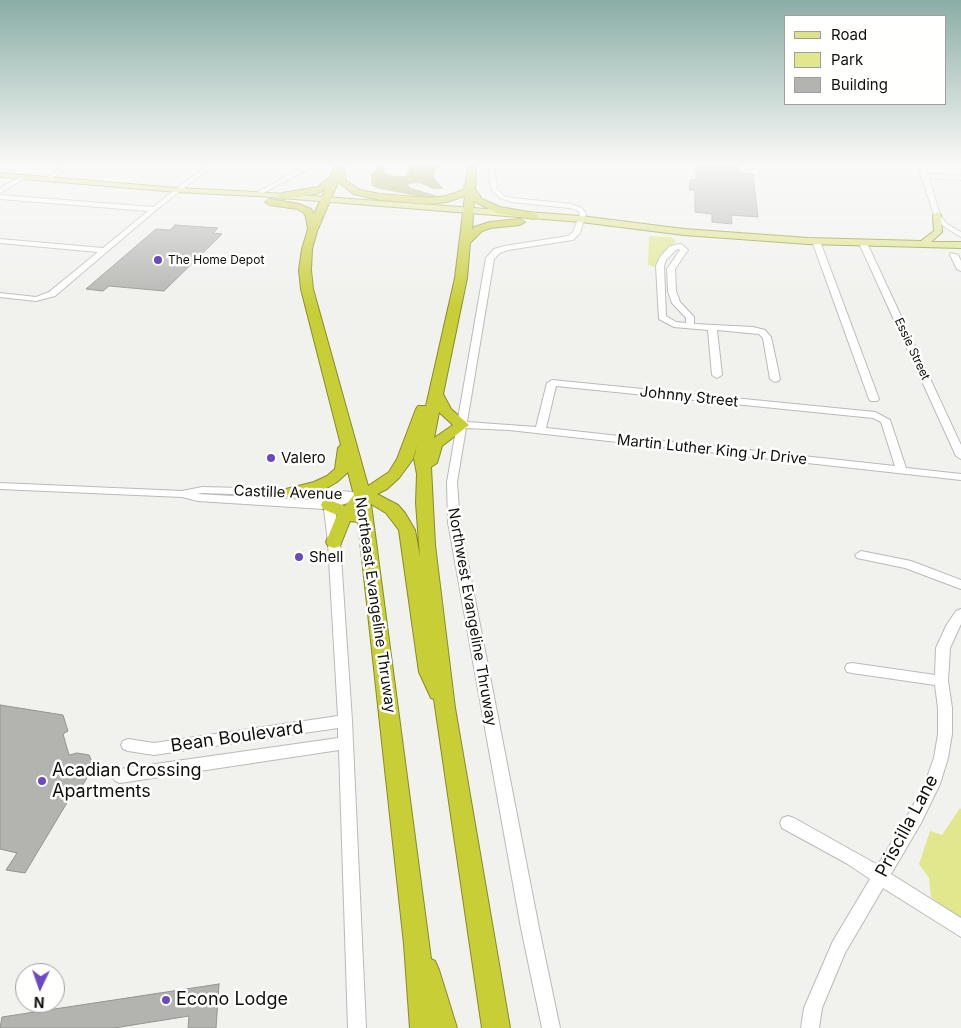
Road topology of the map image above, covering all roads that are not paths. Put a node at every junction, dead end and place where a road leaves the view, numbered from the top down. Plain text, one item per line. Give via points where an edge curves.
1 (150, 212) edge
2 (308, 212) edge
3 (320, 212) edge
4 (442, 212) edge
5 (509, 212) edge
6 (582, 212) edge
7 (936, 212) edge
8 (469, 214) junction
9 (937, 215) junction
10 (534, 216) junction
11 (520, 222) junction
12 (580, 223) junction
13 (313, 229) junction
14 (961, 235) edge
15 (0, 241) edge
16 (466, 241) junction
17 (816, 241) junction
18 (863, 243) junction
19 (923, 244) junction
20 (961, 245) edge
21 (104, 250) junction
22 (954, 255) dead end
23 (661, 262) junction
24 (674, 264) junction
25 (961, 269) edge
26 (661, 291) junction
27 (672, 291) junction
28 (0, 295) edge
29 (690, 326) junction
30 (712, 327) junction
31 (446, 348) junction
32 (717, 375) dead end
33 (775, 379) dead end
34 (435, 393) junction
35 (874, 399) dead end
36 (462, 424) junction
37 (540, 431) junction
38 (346, 438) junction
39 (961, 456) edge
40 (901, 470) junction
41 (425, 474) junction
42 (961, 477) edge
43 (0, 486) edge
44 (292, 492) junction
45 (182, 494) junction
46 (362, 496) junction
47 (328, 499) junction
48 (348, 514) junction
49 (367, 527) junction
50 (334, 542) junction
51 (861, 555) dead end
52 (961, 585) edge
53 (961, 614) edge
54 (852, 668) dead end
55 (941, 681) junction
56 (445, 708) junction
57 (345, 722) junction
58 (346, 743) junction
59 (128, 745) dead end
60 (120, 776) dead end
61 (788, 823) dead end
62 (880, 876) junction
63 (961, 928) edge
64 (417, 944) junction
65 (357, 1028) edge
66 (424, 1028) edge
67 (443, 1028) edge
68 (496, 1028) edge
69 (551, 1028) edge
70 (810, 1028) edge

1 - 21 street
2 - 13 highway
3 - 13 highway, Northeast Evangeline Thruway
4 - 8 main road
5 - 10 highway
6 - 12 street
7 - 9 street
8 - 10 main road
8 - 11 main road
8 - 16 highway, Northwest Evangeline Thruway
9 - 14 street
9 - 19 main road via 938,232
10 - 12 main road
11 - 12 main road
11 - 16 highway via 478,229
12 - 17 main road via 616,229 652,228
12 - 36 street, Northwest Evangeline Thruway via 570,238 507,248 490,258
13 - 38 highway, Northeast Evangeline Thruway via 306,254 307,289
15 - 21 street
16 - 31 highway, Northwest Evangeline Thruway via 462,278
17 - 18 main road
17 - 35 street
18 - 19 main road
18 - 39 street, Essie Street
19 - 20 main road
21 - 28 street via 44,298
22 - 25 street
23 - 24 street
23 - 24 street via 673,248 681,246 684,250
23 - 26 street
24 - 27 street
26 - 27 street
26 - 29 street via 662,317 674,324
27 - 29 street via 676,303 690,317
29 - 30 street
30 - 32 street
30 - 33 street via 765,334
31 - 34 highway, Northwest Evangeline Thruway
31 - 46 highway via 405,460 381,486
34 - 36 highway via 445,411
34 - 41 highway, Northwest Evangeline Thruway via 422,458
36 - 37 street, Martin Luther King Jr Drive
36 - 41 highway via 435,444
36 - 69 street, Northwest Evangeline Thruway via 452,482 454,522
37 - 40 street, Martin Luther King Jr Drive
37 - 40 street, Johnny Street via 552,383 874,415 884,419
38 - 44 highway via 342,470 320,486
38 - 46 highway, Northeast Evangeline Thruway
40 - 42 street, Martin Luther King Jr Drive
41 - 56 highway, Northwest Evangeline Thruway via 426,536
43 - 45 street, Castille Avenue
44 - 45 street, Castille Avenue via 202,490
44 - 47 street, Castille Avenue
45 - 47 street, Castille Avenue via 241,502
46 - 47 street, Castille Avenue
46 - 48 highway
46 - 49 highway, Northeast Evangeline Thruway
46 - 56 highway via 371,497 392,509 406,530 429,672
47 - 48 highway
47 - 50 street
48 - 49 highway
48 - 50 highway
49 - 64 highway, Northeast Evangeline Thruway
50 - 57 street
51 - 52 street via 907,564
53 - 55 street, Priscilla Lane via 943,648
54 - 55 street
55 - 62 street, Priscilla Lane via 945,734 932,784
56 - 68 highway, Northwest Evangeline Thruway
57 - 58 street
57 - 59 street, Bean Boulevard via 154,749
58 - 60 street, Bean Boulevard
58 - 65 street
61 - 62 street
62 - 63 street
62 - 70 street, Priscilla Lane via 830,967 813,1008
64 - 66 highway, Northeast Evangeline Thruway
64 - 67 highway

